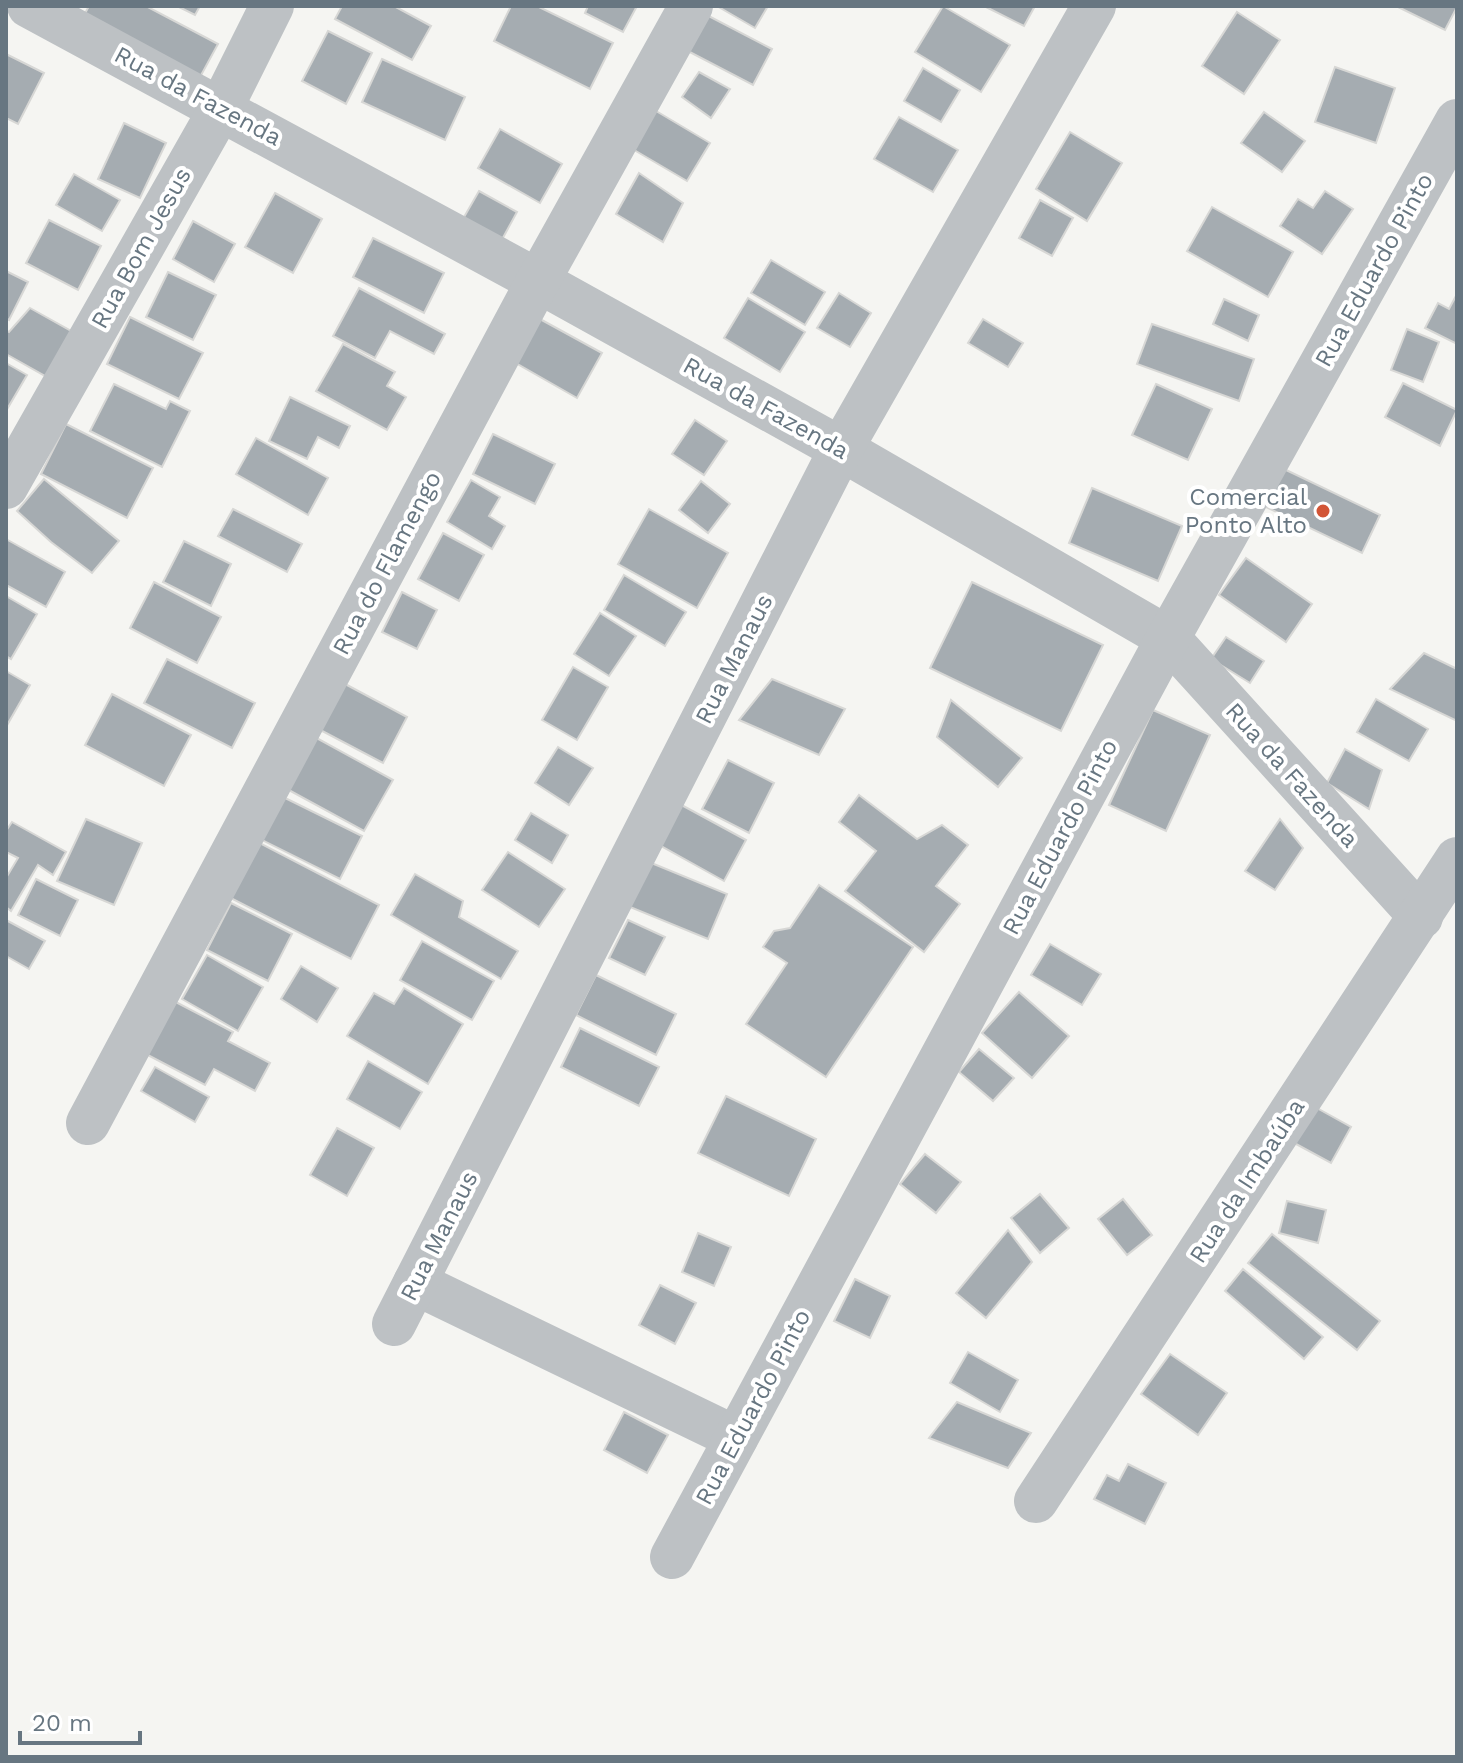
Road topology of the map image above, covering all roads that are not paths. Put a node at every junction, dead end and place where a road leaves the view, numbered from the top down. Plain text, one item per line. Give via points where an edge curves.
1 (29, 6) edge
2 (272, 6) edge
3 (691, 6) edge
4 (1094, 6) edge
5 (221, 108) junction
6 (1457, 121) edge
7 (538, 281) junction
8 (841, 449) junction
9 (6, 487) edge
10 (1168, 638) junction
11 (1457, 859) edge
12 (1421, 917) junction
13 (88, 1123) dead end
14 (415, 1283) junction
15 (394, 1324) dead end
16 (736, 1438) junction
17 (1036, 1501) dead end
18 (672, 1557) dead end

1 - 5 street, Rua da Fazenda
2 - 5 street, Rua Bom Jesus
3 - 7 street, Rua do Flamengo
4 - 8 street, Rua Manaus
5 - 7 street, Rua da Fazenda
5 - 9 street, Rua Bom Jesus
6 - 10 street, Rua Eduardo Pinto
7 - 8 street, Rua da Fazenda
7 - 13 street, Rua do Flamengo
8 - 10 street, Rua da Fazenda
8 - 14 street, Rua Manaus
10 - 12 street, Rua da Fazenda
10 - 16 street, Rua Eduardo Pinto
11 - 12 street, Rua da Imbaúba
12 - 17 street, Rua da Imbaúba
14 - 15 street, Rua Manaus
14 - 16 street
16 - 18 street, Rua Eduardo Pinto

